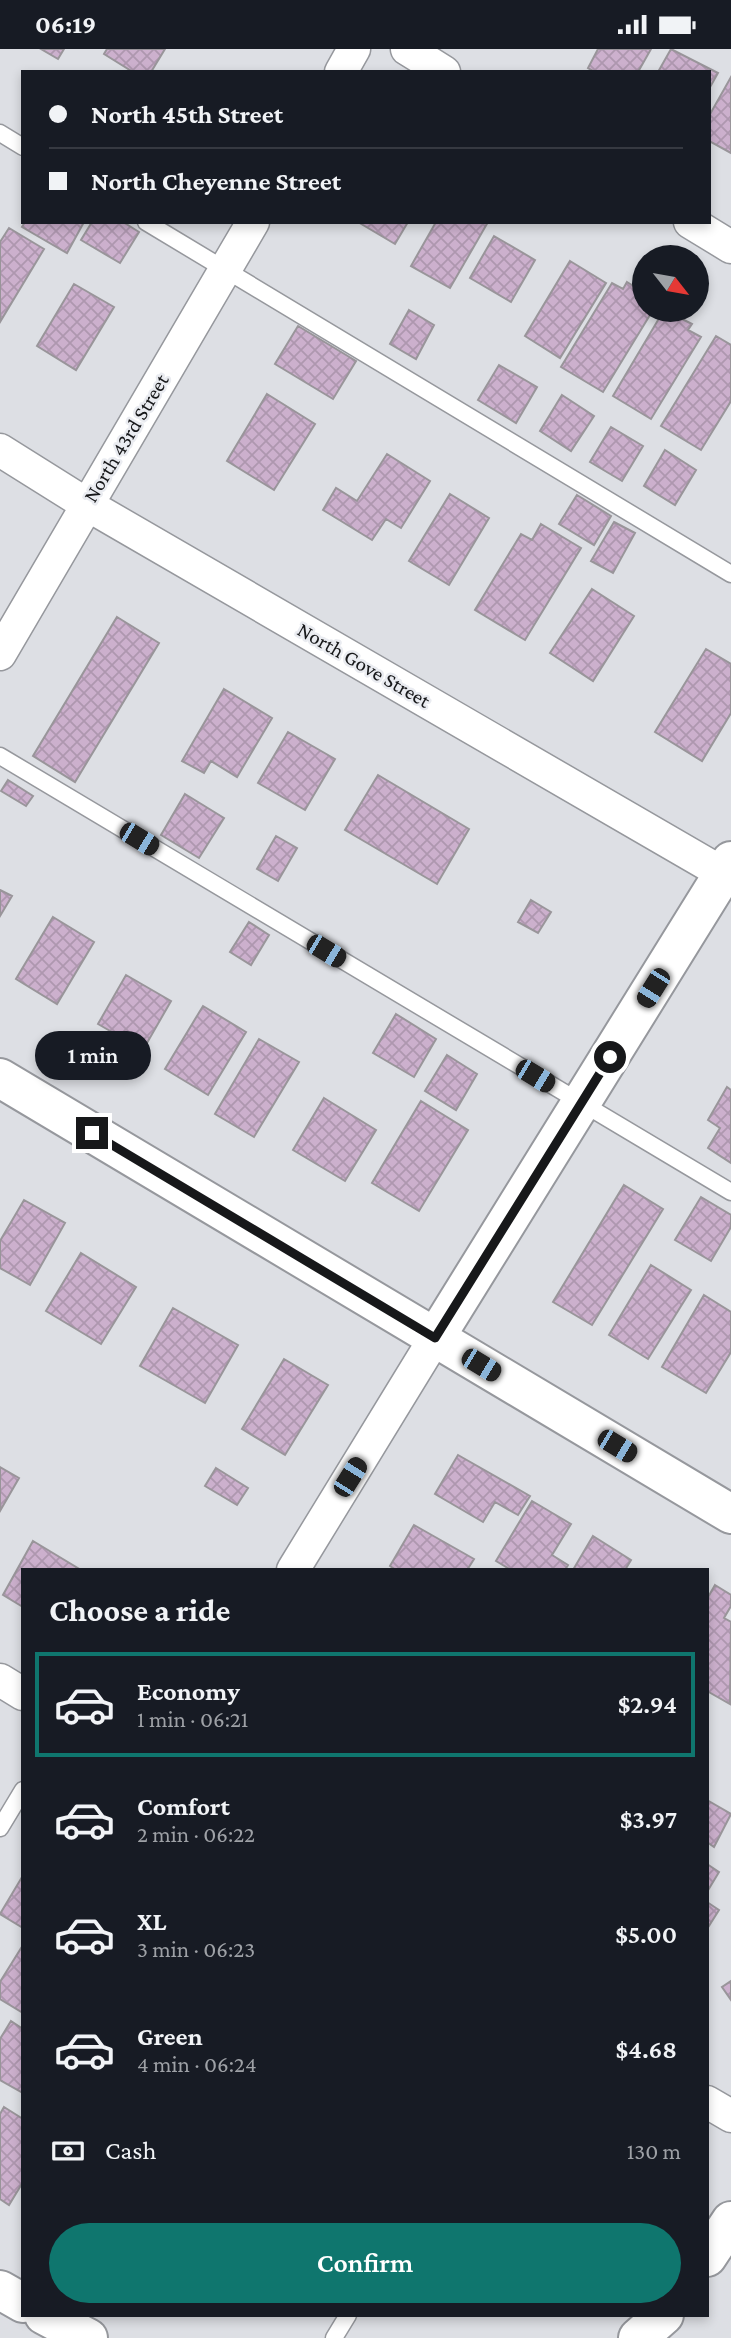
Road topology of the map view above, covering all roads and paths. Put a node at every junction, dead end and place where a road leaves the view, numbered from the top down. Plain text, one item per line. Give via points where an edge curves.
1 (354, 49) edge
2 (407, 49) edge
3 (342, 70) edge
4 (441, 70) edge
5 (0, 133) edge
6 (21, 146) edge
7 (149, 224) edge
8 (252, 224) edge
9 (693, 224) edge
10 (731, 247) edge
11 (225, 270) junction
12 (0, 450) edge
13 (86, 504) junction
14 (731, 574) edge
15 (0, 654) edge
16 (0, 756) edge
17 (729, 871) edge
18 (0, 1079) edge
19 (581, 1103) junction
20 (731, 1192) edge
21 (435, 1338) junction
22 (731, 1514) edge
23 (294, 1568) edge
24 (0, 1680) edge
25 (21, 1693) edge
26 (21, 1793) edge
27 (0, 1828) edge
28 (709, 2103) edge
29 (731, 2116) edge
30 (731, 2221) edge
31 (709, 2254) edge
32 (0, 2290) edge
33 (21, 2302) edge
34 (48, 2317) edge
35 (347, 2317) edge
36 (662, 2317) edge
37 (88, 2338) edge
38 (334, 2338) edge
39 (638, 2338) edge

1 - 3 street
2 - 4 street
5 - 6 lane
7 - 11 lane
8 - 11 street, North 43rd Street
9 - 10 street
11 - 13 street, North 43rd Street
11 - 14 lane
12 - 13 street, North Gove Street
13 - 15 street, North 43rd Street
13 - 17 street, North Gove Street
16 - 19 lane
17 - 19 street
18 - 21 street
19 - 20 lane
19 - 21 street
21 - 22 street
21 - 23 street
24 - 25 street
26 - 27 lane
28 - 29 street
30 - 31 street
32 - 33 street
34 - 37 street
35 - 38 lane
36 - 39 street

